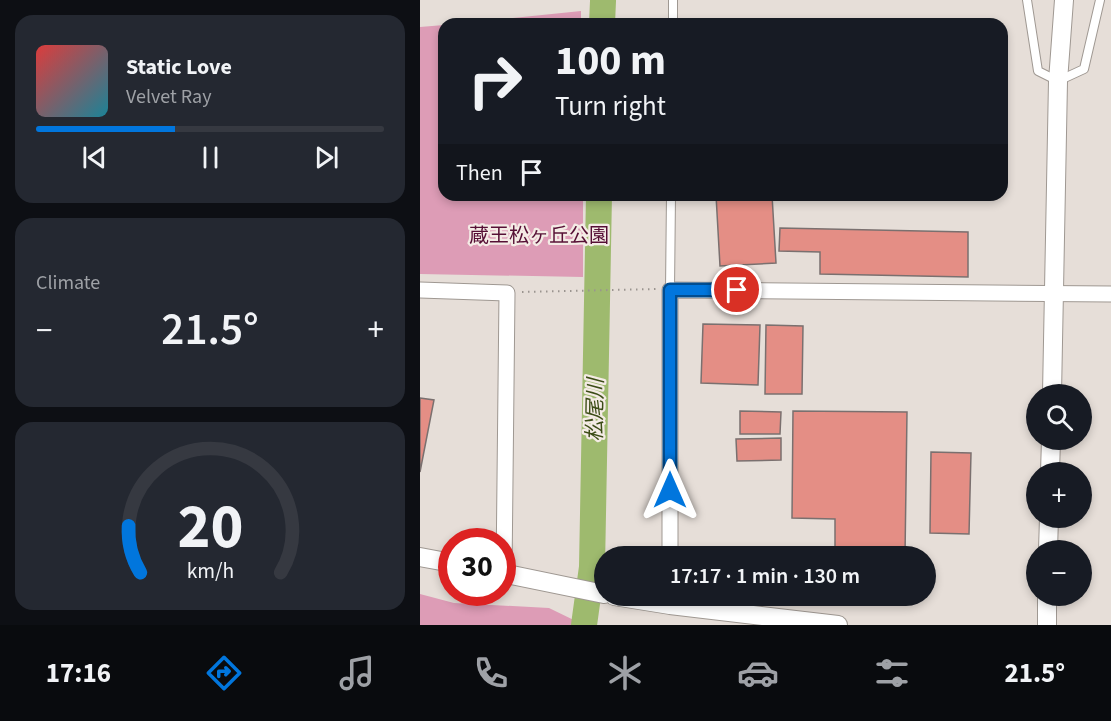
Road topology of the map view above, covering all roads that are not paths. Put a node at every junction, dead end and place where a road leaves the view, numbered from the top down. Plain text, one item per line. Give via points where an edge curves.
1 (673, 0) edge
2 (1026, 0) edge
3 (1064, 0) edge
4 (1100, 0) edge
5 (673, 18) edge
6 (1058, 81) junction
7 (671, 201) edge
8 (420, 290) edge
9 (670, 290) junction
10 (1054, 294) junction
11 (1111, 294) edge
12 (1052, 384) edge
13 (504, 528) edge
14 (670, 546) edge
15 (420, 557) edge
16 (438, 560) edge
17 (516, 576) edge
18 (594, 592) edge
19 (710, 606) edge
20 (1047, 606) edge
21 (838, 625) edge
22 (1047, 625) edge

1 - 5 lane
2 - 6 lane via 1038,71
3 - 6 street
4 - 6 lane via 1084,69
6 - 10 street
7 - 9 lane
8 - 13 street via 507,293
9 - 10 street
9 - 14 street
10 - 11 street
10 - 12 street
15 - 16 street
17 - 18 street
19 - 21 street
20 - 22 street

